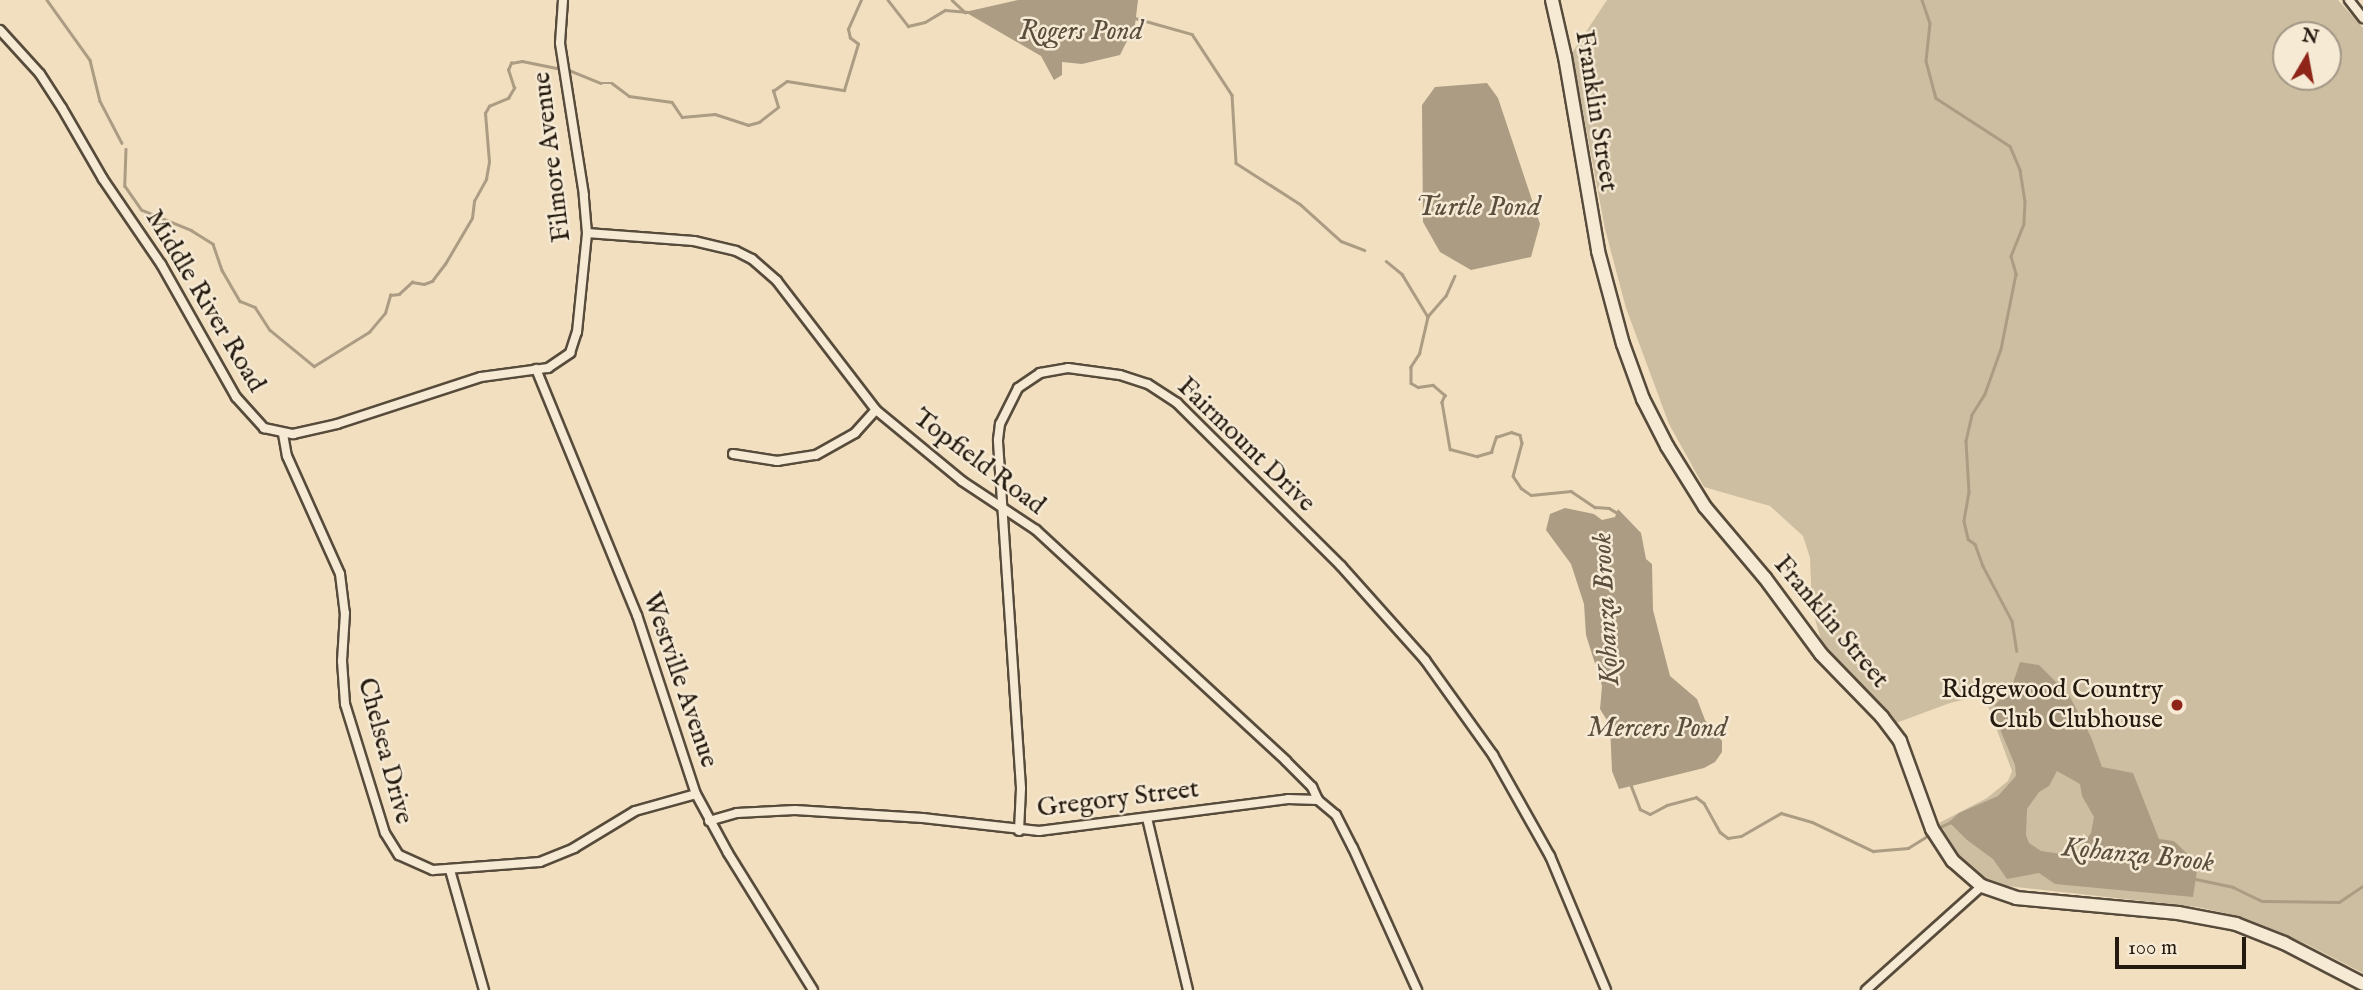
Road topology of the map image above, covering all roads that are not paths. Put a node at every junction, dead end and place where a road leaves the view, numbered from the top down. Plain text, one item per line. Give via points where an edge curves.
1 (563, 0) edge
2 (1552, 0) edge
3 (2349, 0) edge
4 (2363, 18) edge
5 (0, 30) edge
6 (587, 233) junction
7 (536, 369) junction
8 (876, 410) junction
9 (283, 434) junction
10 (733, 454) dead end
11 (1004, 509) junction
12 (696, 794) junction
13 (1318, 800) junction
14 (1147, 818) junction
15 (709, 821) junction
16 (1019, 831) junction
17 (450, 870) junction
18 (1982, 886) junction
19 (2363, 984) edge
20 (484, 990) edge
21 (813, 990) edge
22 (1188, 990) edge
23 (1417, 990) edge
24 (1606, 990) edge
25 (1866, 990) edge

1 - 6 street, Filmore Avenue via 560,43
2 - 18 main road, Franklin Street via 1598,251 1643,399 1705,507 1821,654 1900,741 1934,832 1963,872
3 - 4 street
5 - 9 street, Middle River Road via 40,74 62,108 161,264 236,397 264,428
6 - 7 street, Filmore Avenue via 574,344 557,364
6 - 8 street, Topfield Road via 694,241 752,259 777,281
7 - 9 street via 481,377 321,429
7 - 12 street, Westville Avenue via 637,615
8 - 10 street via 855,433 816,455 777,461
8 - 11 street, Topfield Road via 961,481
9 - 17 street, Chelsea Drive via 287,456 340,574 345,704 385,833 399,855 411,862
11 - 13 street, Topfield Road via 1036,530 1286,761 1312,787
11 - 16 street, Fairmount Drive via 1021,788
11 - 24 street, Fairmount Drive via 1000,424 1010,399 1028,379 1051,370 1086,369 1135,379 1177,403 1341,566 1433,670 1493,755 1550,856
12 - 15 street, Westville Avenue
12 - 17 street, Chelsea Drive via 635,811 548,859
13 - 14 street, Gregory Street via 1289,799
13 - 23 street via 1336,815
14 - 16 street, Gregory Street
14 - 22 street
15 - 16 street, Gregory Street via 737,813 795,810 923,818
15 - 21 street, Westville Avenue
17 - 20 street
18 - 19 main road, Franklin Street via 2016,898 2178,913 2236,924 2297,948
18 - 25 street

